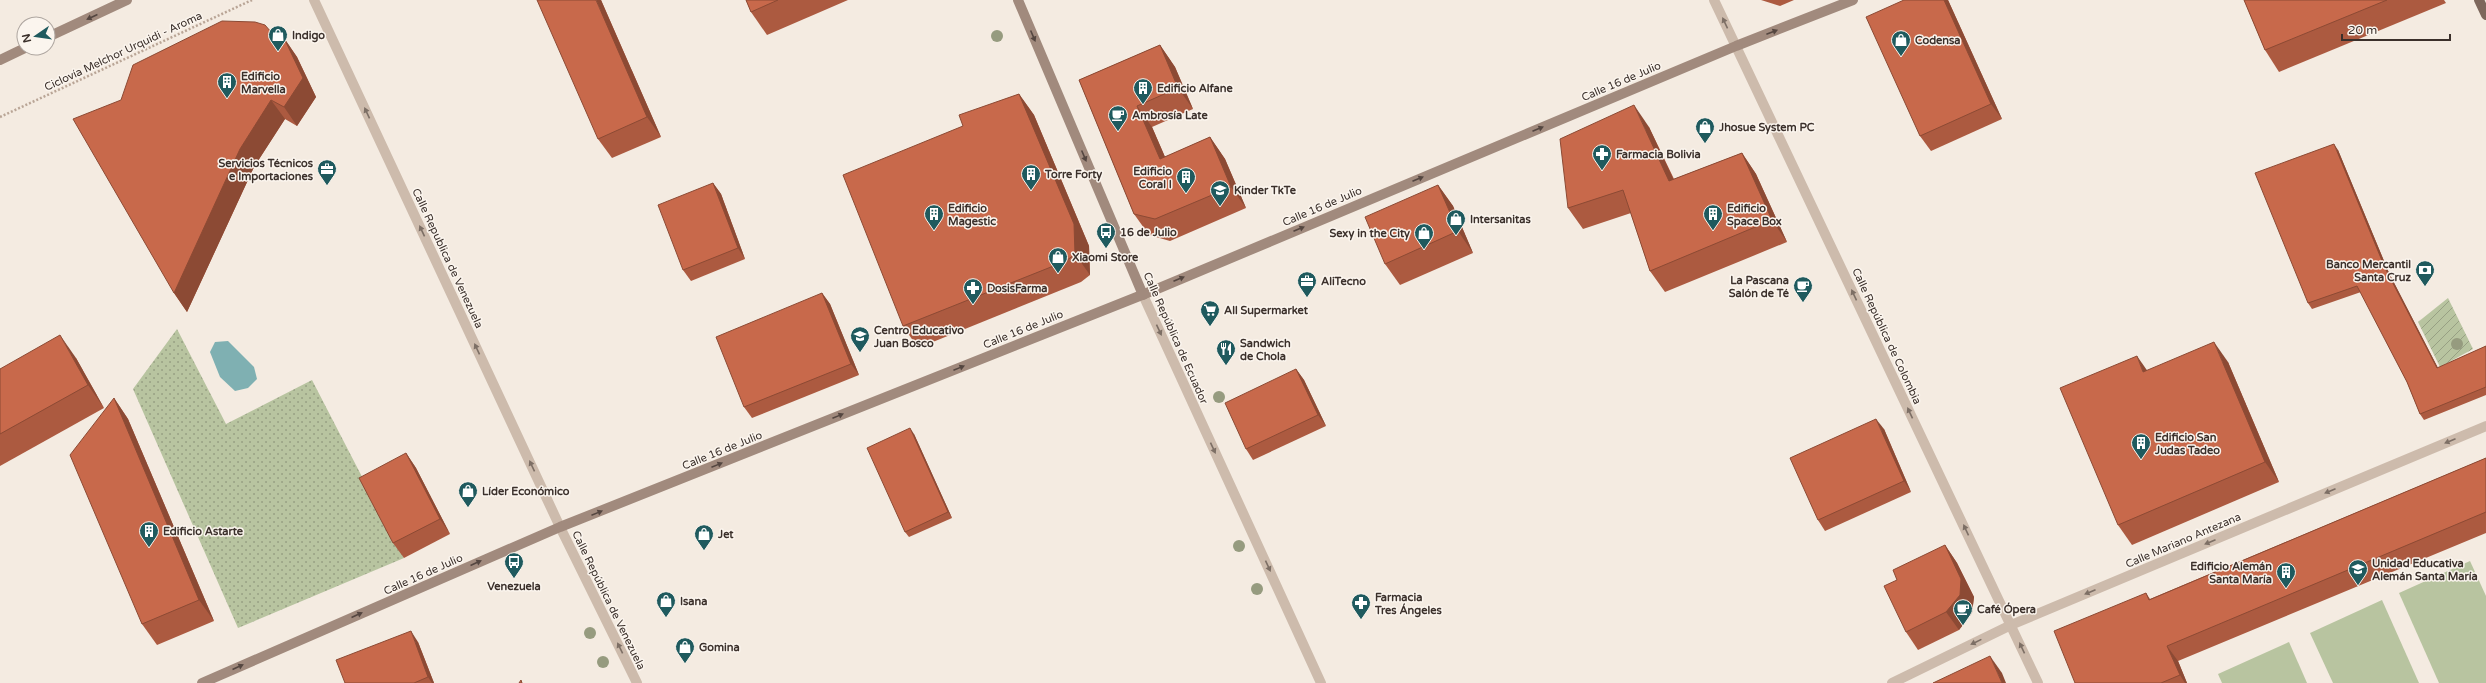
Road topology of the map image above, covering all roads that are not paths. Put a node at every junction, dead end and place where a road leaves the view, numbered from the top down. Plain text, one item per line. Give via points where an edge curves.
1 (127, 0) edge
2 (314, 0) edge
3 (1018, 0) edge
4 (1714, 0) edge
5 (1853, 0) edge
6 (2479, 0) edge
7 (2486, 15) edge
8 (56, 33) edge
9 (1736, 46) junction
10 (16, 52) edge
11 (0, 60) edge
12 (1143, 294) junction
13 (2486, 426) edge
14 (560, 527) junction
15 (2011, 625) junction
16 (202, 683) edge
17 (637, 683) edge
18 (1321, 683) edge
19 (1892, 683) edge
20 (2038, 683) edge

1 -> 8 main road
14 -> 2 street, Calle Republica de Venezuela
3 -> 12 main road, Calle República de Ecuador
9 -> 4 street, Calle República de Colombia
9 -> 5 main road, Calle 16 de Julio
6 - 7 main road
12 -> 9 main road, Calle 16 de Julio
15 -> 9 street, Calle República de Colombia
10 - 11 main road
14 -> 12 main road, Calle 16 de Julio
12 -> 18 street, Calle República de Ecuador
13 -> 15 street, Calle Mariano Antezana
16 -> 14 main road, Calle 16 de Julio
17 -> 14 street, Calle República de Venezuela
15 -> 19 street, Calle Mariano Antezana
20 -> 15 street, Calle República de Colombia

